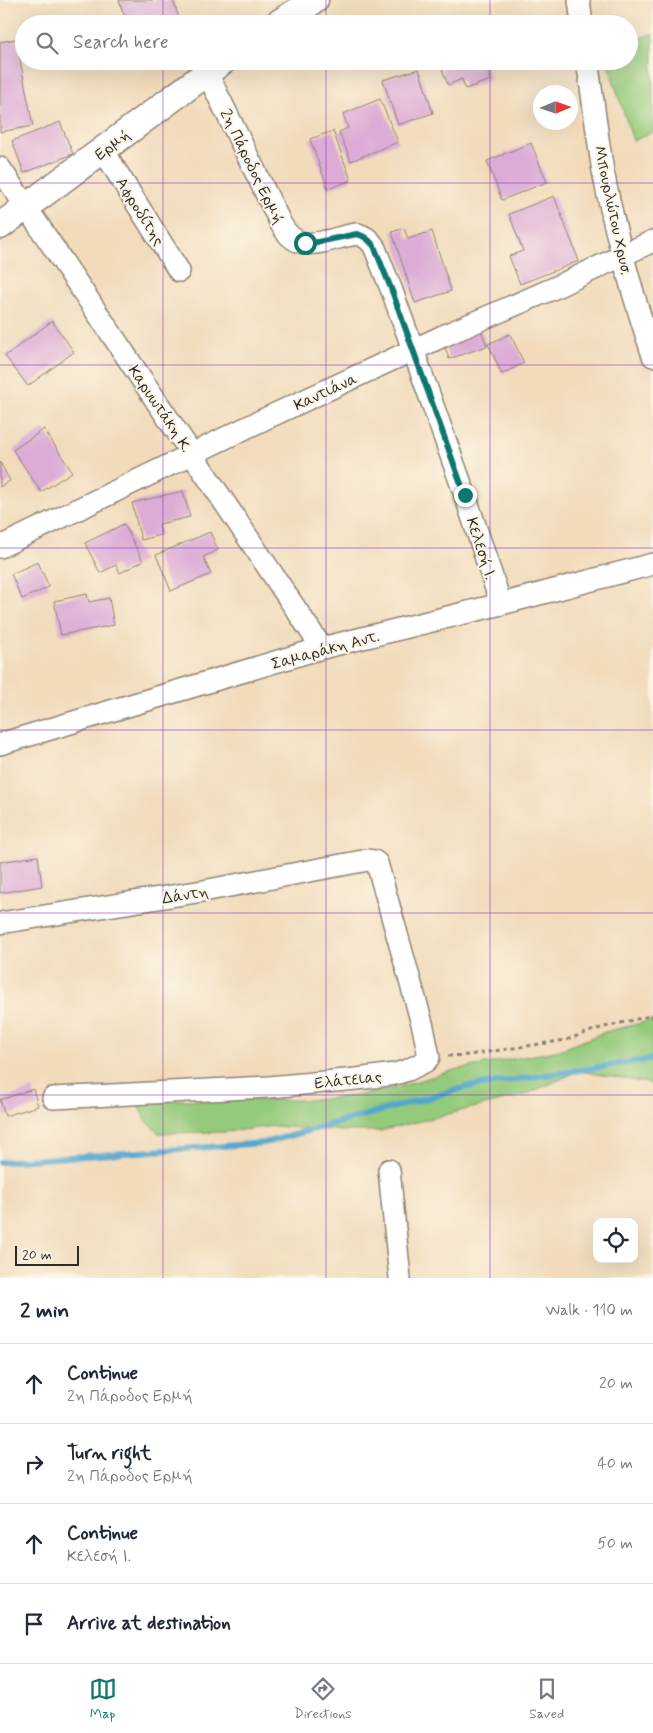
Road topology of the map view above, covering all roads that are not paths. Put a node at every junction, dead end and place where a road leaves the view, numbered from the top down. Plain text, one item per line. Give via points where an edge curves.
1 (315, 0) edge
2 (579, 0) edge
3 (291, 15) edge
4 (581, 15) edge
5 (211, 70) edge
6 (216, 70) edge
7 (588, 70) edge
8 (104, 150) junction
9 (0, 168) edge
10 (26, 207) junction
11 (0, 226) edge
12 (653, 241) edge
13 (622, 255) junction
14 (179, 272) dead end
15 (413, 350) junction
16 (653, 356) edge
17 (192, 454) junction
18 (0, 547) edge
19 (653, 564) edge
20 (501, 604) junction
21 (322, 648) junction
22 (0, 744) edge
23 (0, 923) edge
24 (429, 1057) joint
25 (53, 1098) dead end
26 (389, 1170) dead end
27 (400, 1278) edge

1 - 3 street
2 - 4 street
5 - 8 street, Ερμή
6 - 15 street, 2η Πάροδος Ερμή via 287,234 294,241 305,243 357,234 370,240
7 - 13 street, Μπουρλώτου Χρυσ. via 603,172
8 - 10 street, Ερμή
8 - 14 street, Αφροδίτης
9 - 10 street, Καρυωτάκη Κ.
10 - 11 street, Ερμή
10 - 17 street, Καρυωτάκη Κ.
12 - 13 street, Καντιάνα
13 - 15 street, Καντιάνα
13 - 16 street, Μπουρλώτου Χρυσ.
15 - 17 street, Καντιάνα
15 - 20 street, Κελεσή Ι.
17 - 18 street, Καντιάνα
17 - 21 street, Καρυωτάκη Κ.
19 - 20 street, Σαμαράκη Αντ.
20 - 21 street, Σαμαράκη Αντ.
21 - 22 street, Σαμαράκη Αντ.
23 - 24 street, Δάντη via 203,892 374,861
24 - 25 street, Ελάτειας via 395,1074 357,1079
26 - 27 street

